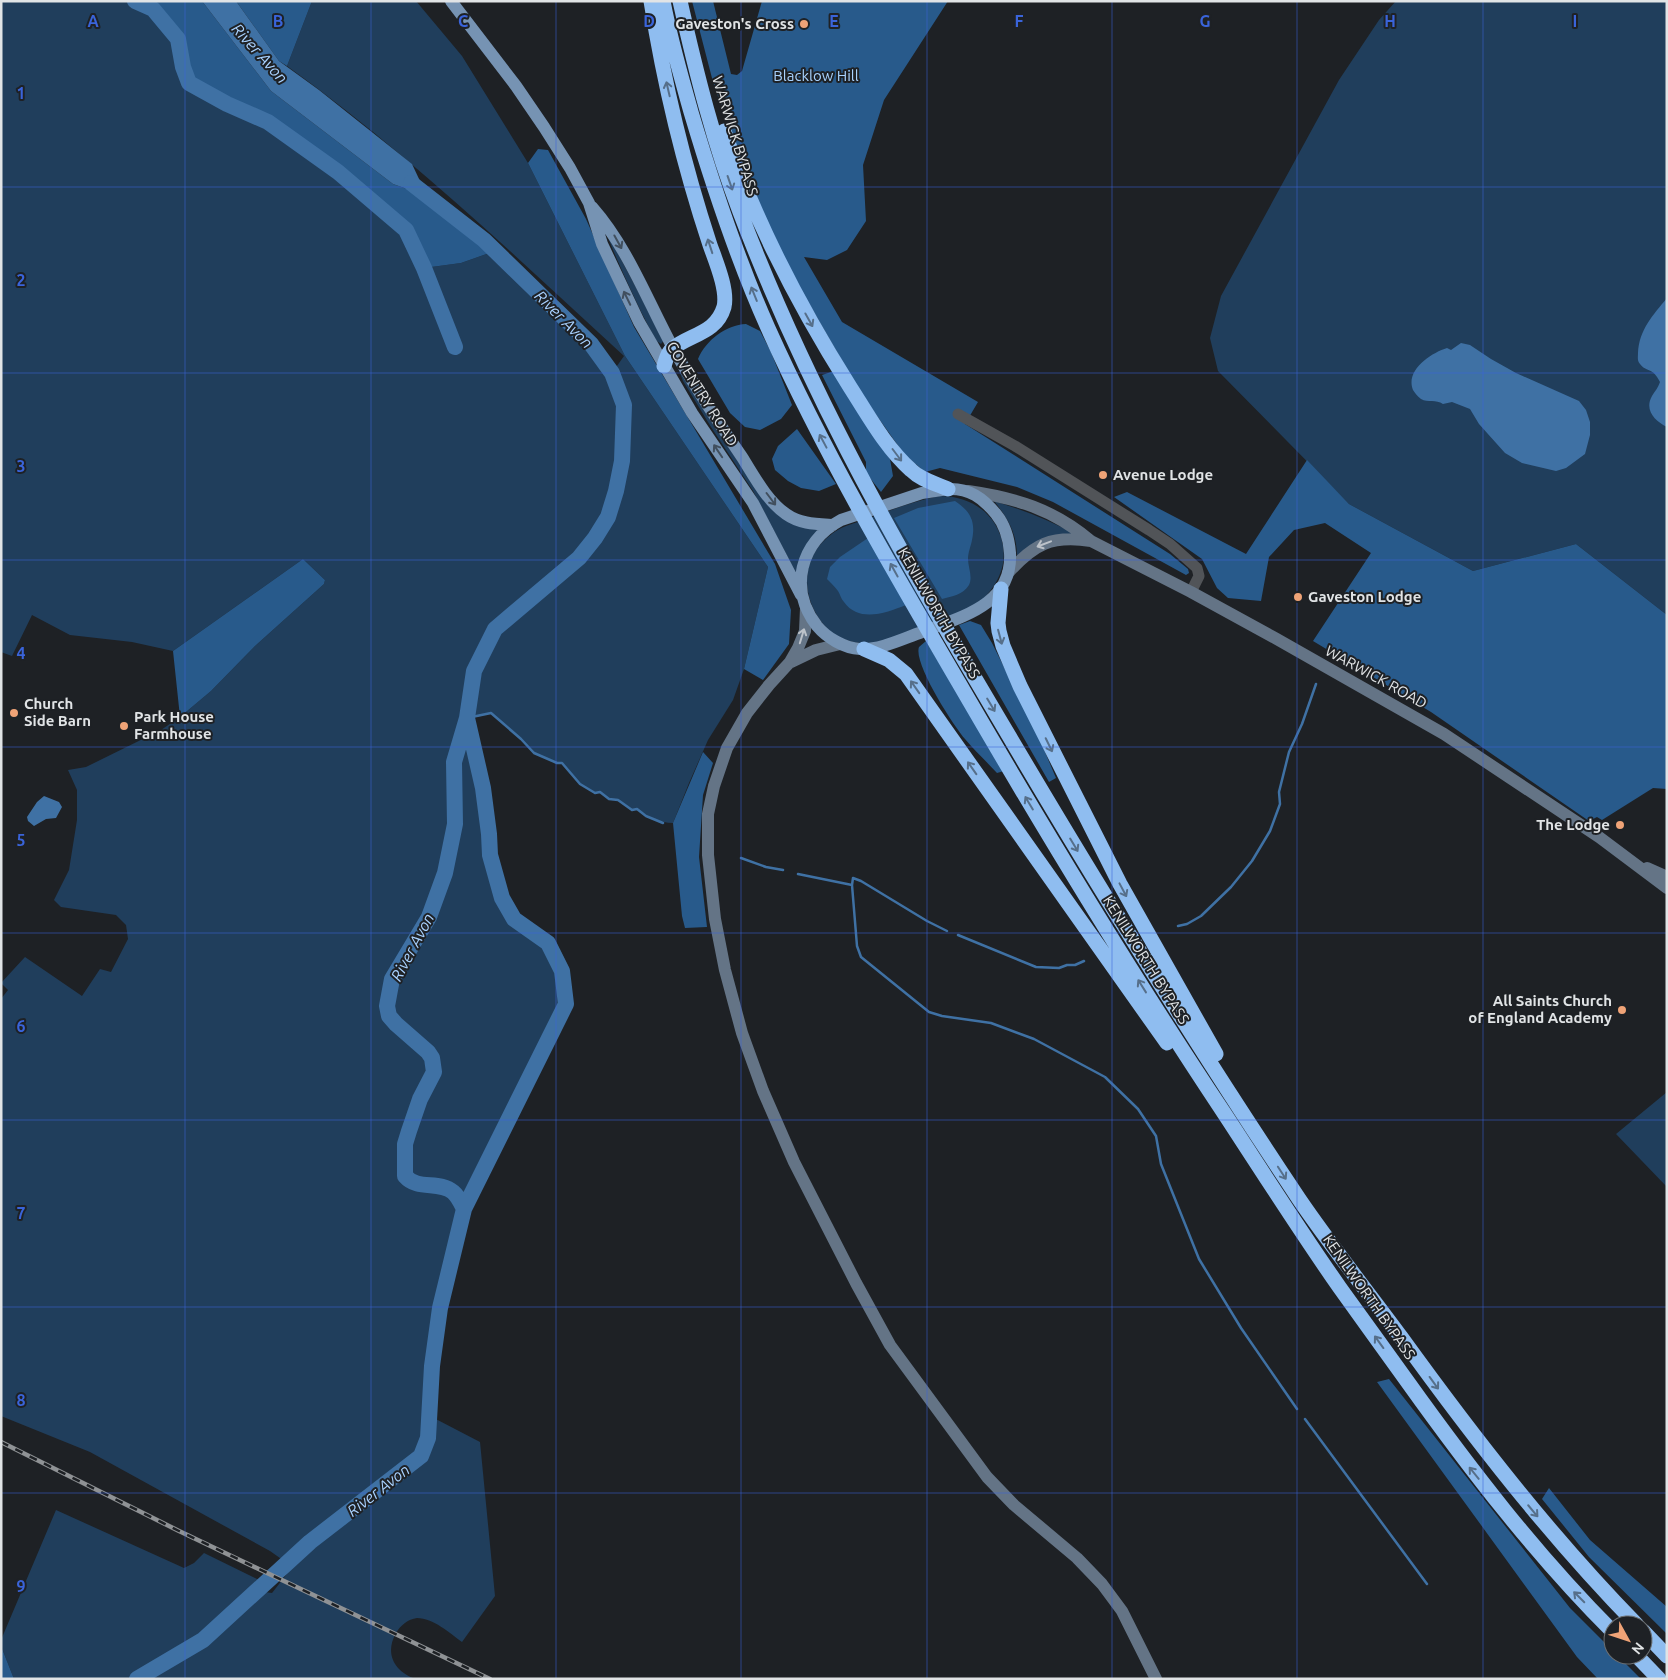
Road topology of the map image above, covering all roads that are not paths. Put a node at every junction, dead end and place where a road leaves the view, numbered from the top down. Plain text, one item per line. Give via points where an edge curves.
1 (451, 1) edge
2 (651, 1) edge
3 (663, 1) edge
4 (681, 8) edge
5 (589, 203) junction
6 (766, 279) joint
7 (673, 348) junction
8 (664, 366) junction
9 (958, 414) dead end
10 (948, 489) junction
11 (968, 491) junction
12 (833, 525) junction
13 (1091, 541) junction
14 (1008, 573) junction
15 (1001, 589) junction
16 (1191, 592) junction
17 (801, 595) junction
18 (806, 608) junction
19 (840, 644) junction
20 (864, 649) junction
21 (790, 662) junction
22 (1633, 862) junction
23 (1667, 877) edge
24 (1667, 888) edge
25 (1263, 1143) junction
26 (1338, 1285) junction
27 (1628, 1615) edge
28 (1603, 1622) edge
29 (1653, 1642) edge
30 (1667, 1656) edge
31 (1646, 1665) edge
32 (1156, 1679) edge
33 (1660, 1679) edge

1 - 5 main road, COVENTRY ROAD via 544,127
7 -> 2 highway via 711,327 723,311 725,298 690,181
26 -> 3 highway, KENILWORTH BYPASS via 1107,932 912,602 800,397 737,251 701,144
4 -> 6 highway, WARWICK BYPASS via 726,172
4 -> 10 highway via 756,214 801,306 858,400 902,461 917,476
5 -> 7 main road, COVENTRY ROAD via 613,233
8 -> 5 main road, COVENTRY ROAD via 614,271
6 -> 25 highway, KENILWORTH BYPASS via 860,476 957,648 1101,889
7 - 8 highway
7 -> 12 main road, COVENTRY ROAD via 722,430 775,505 802,522
17 -> 8 main road, COVENTRY ROAD via 753,503
9 - 16 street via 1163,538 1198,568 1199,576
10 - 11 main road
10 - 12 main road via 922,493
11 - 13 main road, WARWICK ROAD via 1030,504 1057,517
11 - 14 main road via 990,506 1003,526 1010,549
12 - 17 main road via 817,539 807,556 801,578
13 -> 14 main road, WARWICK ROAD via 1068,538 1045,543 1029,552
13 - 16 main road, WARWICK ROAD
14 - 15 main road
15 - 20 main road via 974,612 893,642
15 -> 25 highway via 1000,639 1020,686 1120,884
16 - 22 main road, WARWICK ROAD via 1444,734 1543,798
17 - 18 main road, COVENTRY ROAD
18 - 19 main road, COVENTRY ROAD via 818,627
21 -> 18 main road via 805,631
19 - 20 main road
19 - 21 main road
26 -> 20 highway via 906,674 889,660
21 - 32 main road via 758,698 737,729 720,766 708,814 708,855 715,920 725,970 753,1064 794,1162 890,1345 992,1482 1026,1516 1078,1558 1102,1584 1125,1618
22 - 23 main road, WARWICK ROAD
22 - 24 main road, WARWICK ROAD
25 -> 27 highway, KENILWORTH BYPASS via 1302,1202 1440,1391 1518,1492
28 -> 26 highway, KENILWORTH BYPASS via 1572,1591 1467,1464
29 - 30 highway
31 - 33 highway

